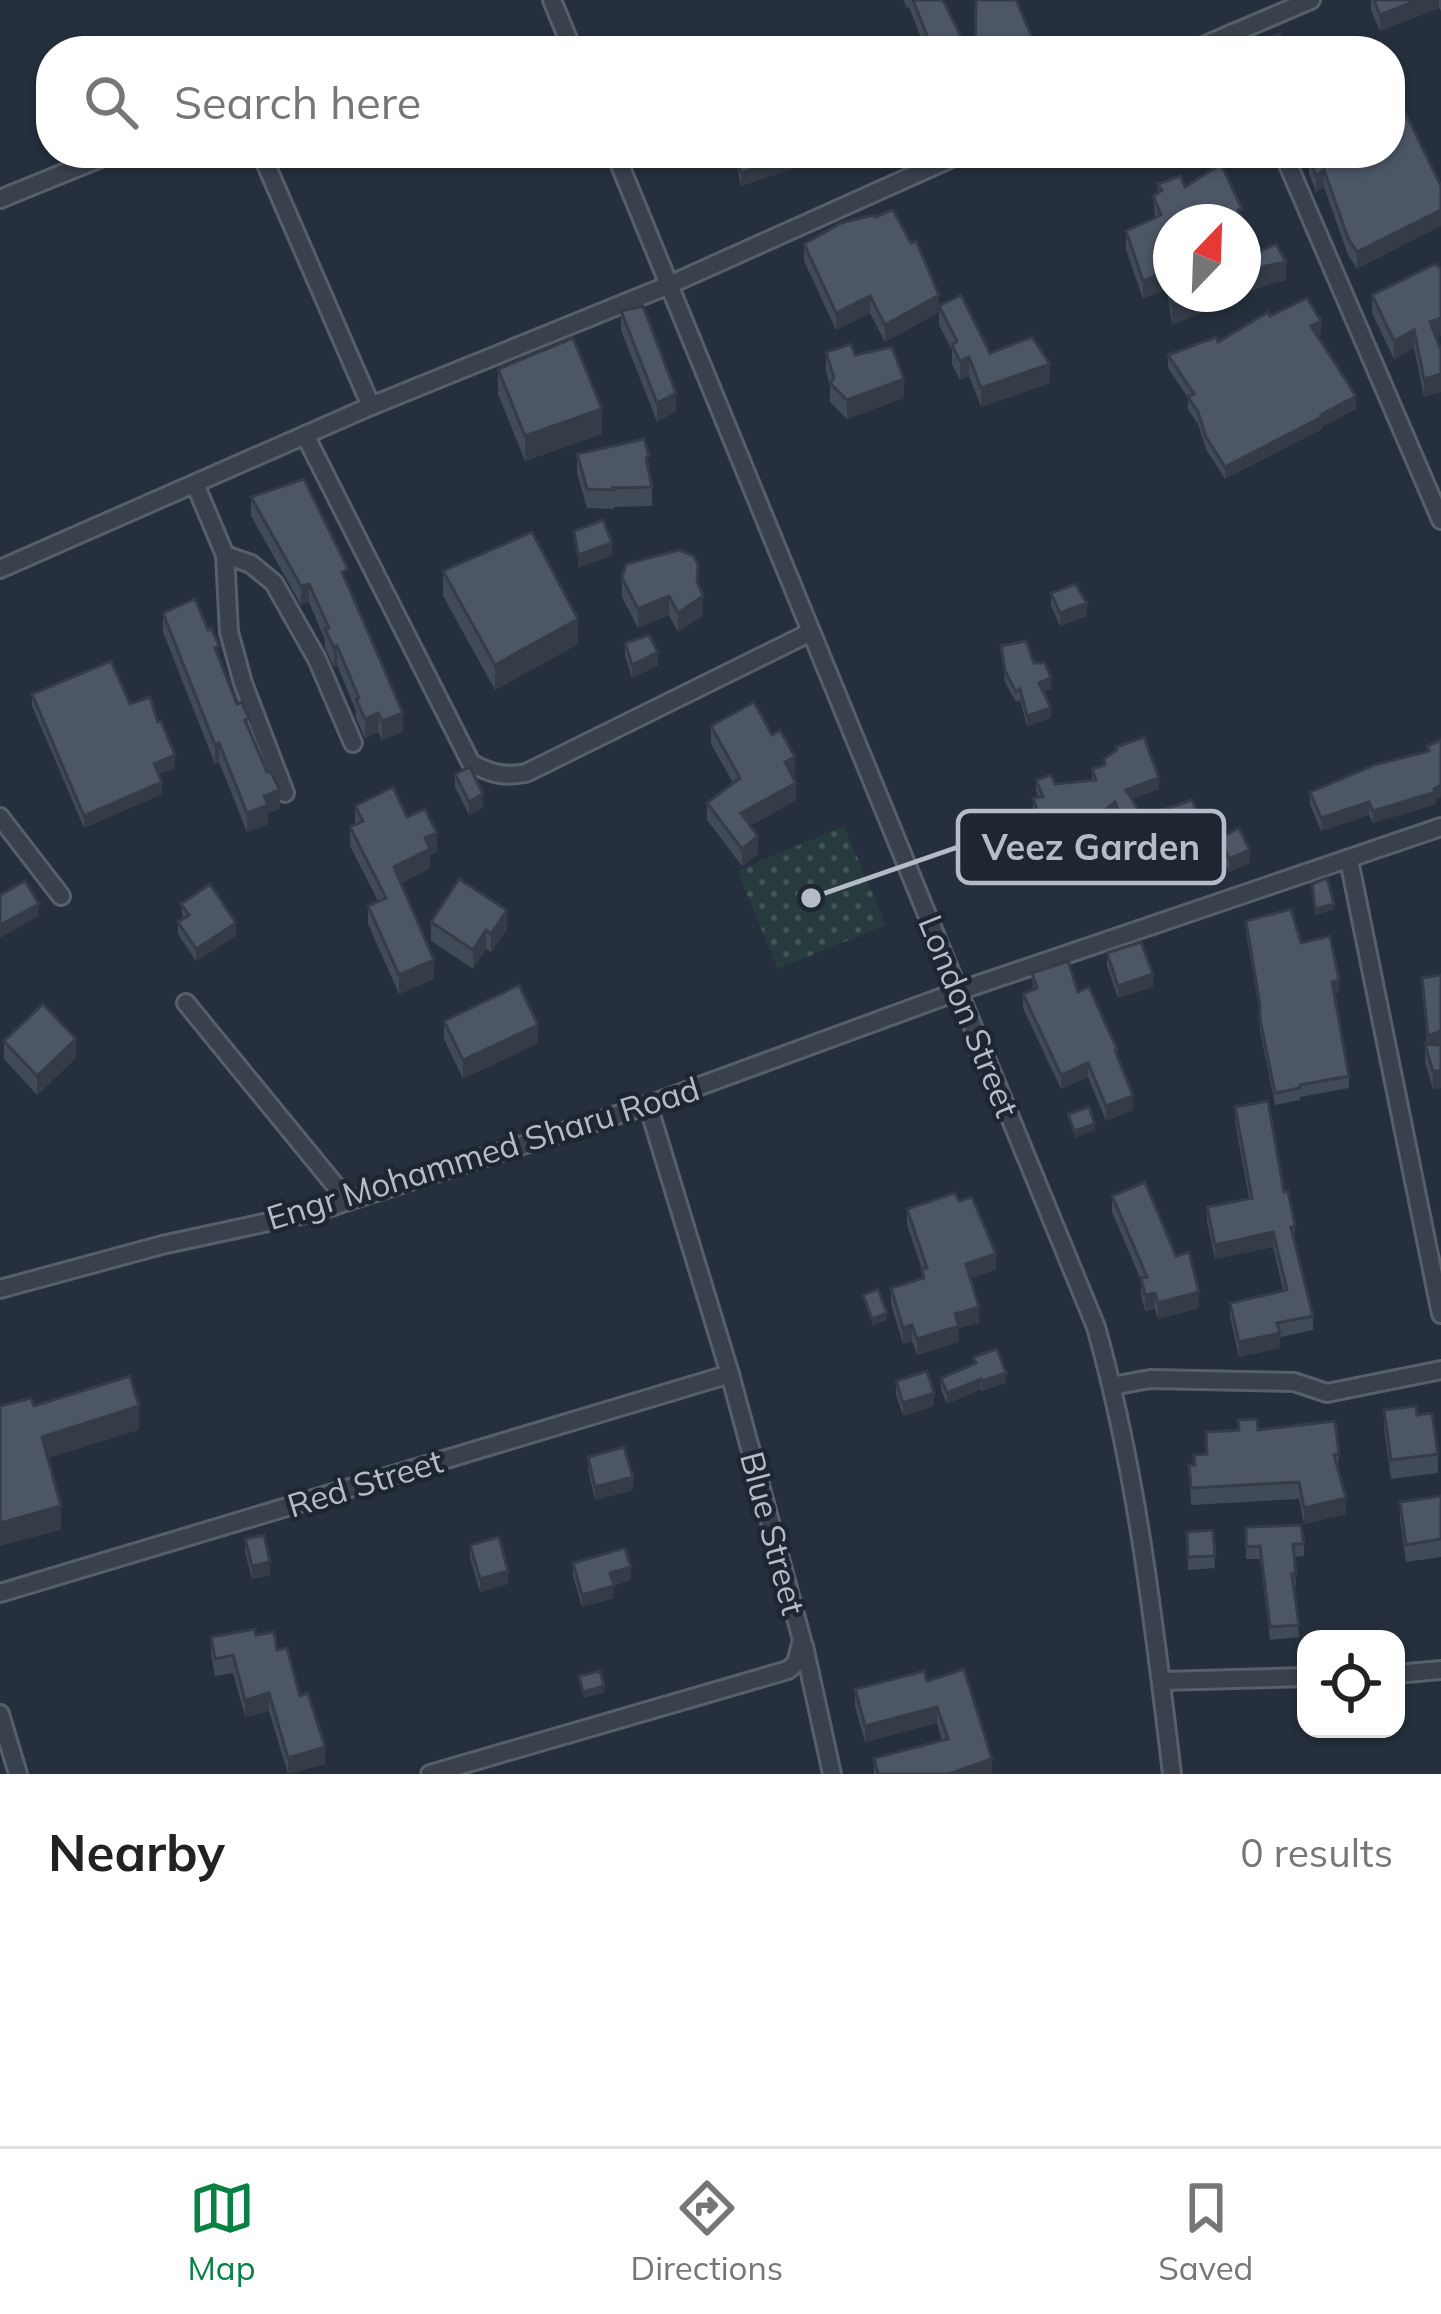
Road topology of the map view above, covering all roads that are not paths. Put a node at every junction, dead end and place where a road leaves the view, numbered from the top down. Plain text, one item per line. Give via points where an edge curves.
1 (552, 0) edge
2 (1310, 0) edge
3 (1232, 33) junction
4 (567, 36) edge
5 (1225, 36) edge
6 (1233, 36) edge
7 (76, 168) edge
8 (268, 168) edge
9 (620, 168) edge
10 (930, 168) edge
11 (1289, 168) edge
12 (0, 199) edge
13 (669, 285) junction
14 (371, 406) junction
15 (305, 435) junction
16 (195, 484) junction
17 (1441, 520) edge
18 (225, 555) junction
19 (0, 569) edge
20 (809, 633) junction
21 (352, 743) dead end
22 (285, 793) edge
23 (0, 817) edge
24 (1441, 827) edge
25 (1349, 860) junction
26 (61, 896) dead end
27 (959, 991) junction
28 (186, 1003) dead end
29 (648, 1105) junction
30 (348, 1201) junction
31 (0, 1289) edge
32 (1441, 1314) edge
33 (1441, 1370) edge
34 (730, 1374) junction
35 (1112, 1386) junction
36 (0, 1592) edge
37 (802, 1640) junction
38 (1441, 1670) edge
39 (1405, 1673) edge
40 (1297, 1677) edge
41 (1161, 1681) junction
42 (0, 1714) edge
43 (501, 1753) junction
44 (18, 1774) edge
45 (430, 1774) edge
46 (501, 1774) edge
47 (832, 1774) edge
48 (1172, 1774) edge

1 - 4 street
2 - 3 street
3 - 5 street
3 - 6 street
7 - 12 street
8 - 14 street
9 - 13 street, London Street
10 - 13 street
11 - 17 street
13 - 14 street
13 - 20 street, London Street
14 - 15 street
15 - 16 street
15 - 20 street via 471,763 486,772 526,773
16 - 18 street
16 - 19 street
18 - 21 street via 274,583
18 - 22 street via 229,632
20 - 27 street, London Street
23 - 26 street
24 - 25 street, Engr Mohammed Sharu Road
25 - 27 street, Engr Mohammed Sharu Road
25 - 32 street
27 - 29 street, Engr Mohammed Sharu Road
27 - 35 street, London Street via 1096,1328
28 - 30 street
29 - 30 street, Engr Mohammed Sharu Road
29 - 34 street, Blue Street
30 - 31 street, Engr Mohammed Sharu Road
33 - 35 street via 1327,1393 1294,1382 1150,1379
34 - 36 street, Red Street
34 - 37 street, Blue Street
35 - 41 street, London Street
37 - 43 street, Blue Street via 788,1670
37 - 47 street
38 - 39 street
40 - 41 street
41 - 48 street, London Street
42 - 44 street
43 - 45 street, Blue Street
43 - 46 street

